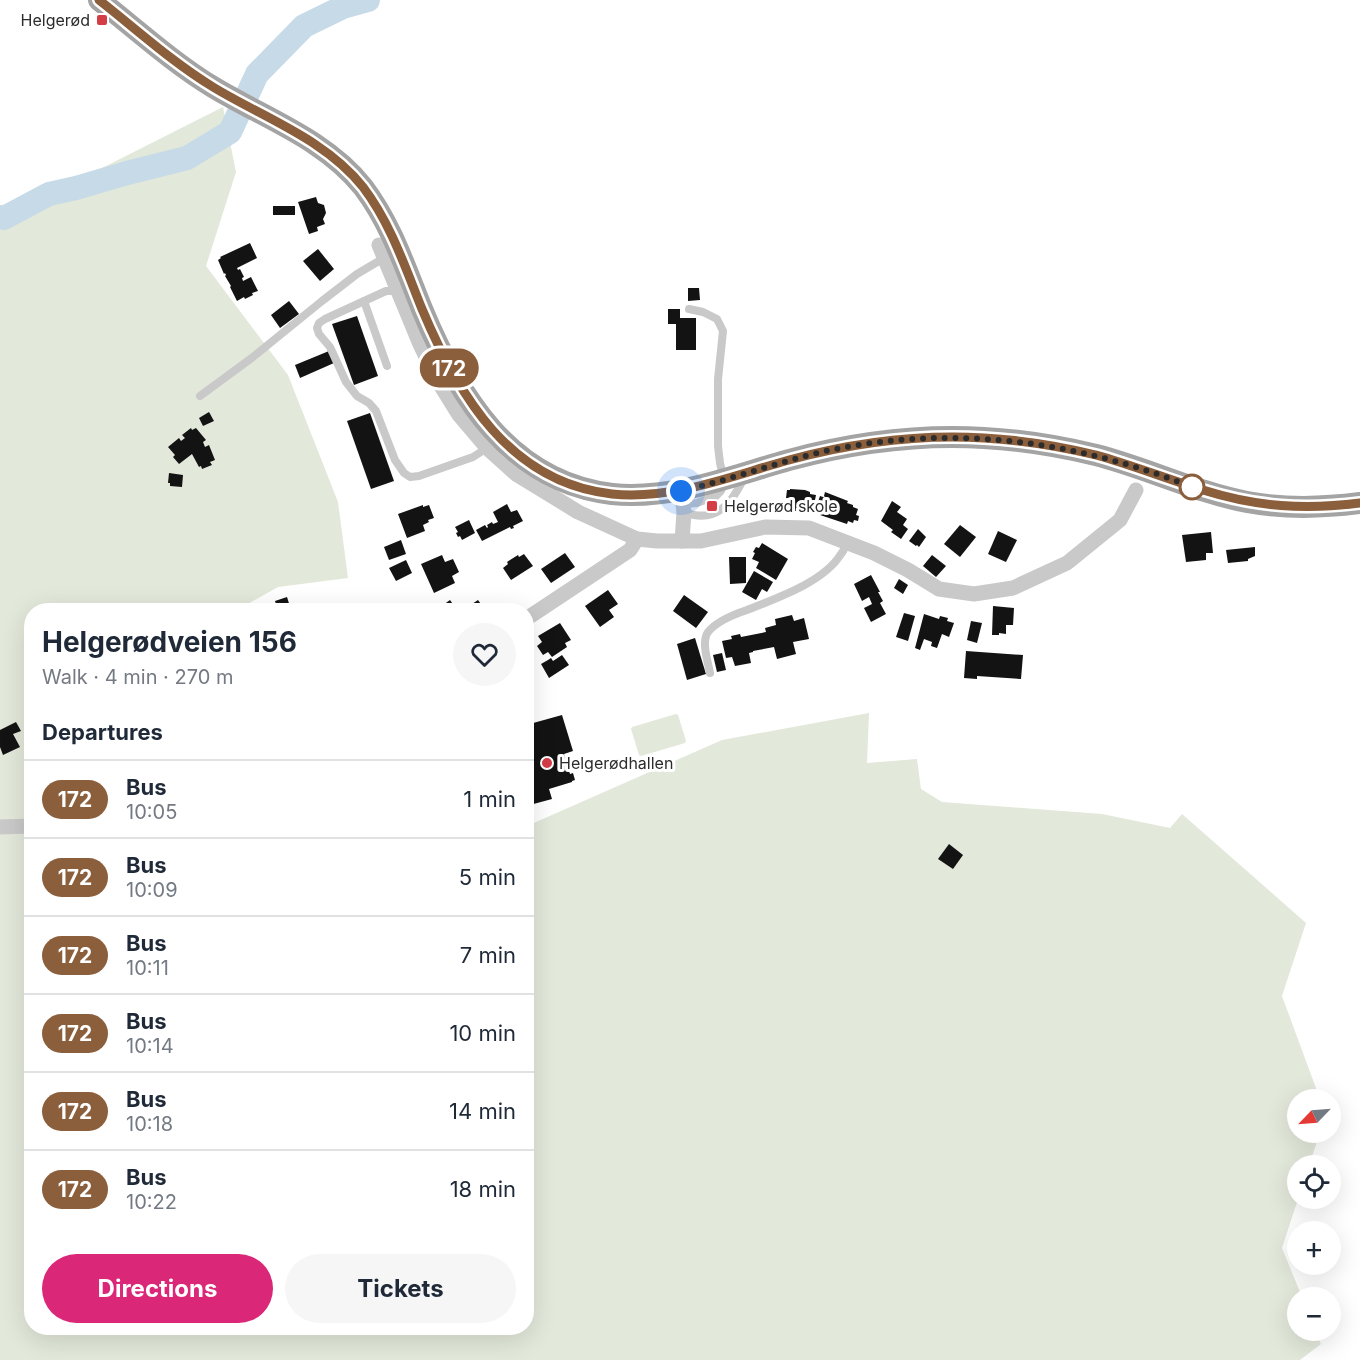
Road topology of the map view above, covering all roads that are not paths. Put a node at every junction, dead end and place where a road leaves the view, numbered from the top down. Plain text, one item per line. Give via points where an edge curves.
1 (99, 0) edge
2 (381, 252) joint
3 (398, 291) junction
4 (364, 301) junction
5 (689, 309) dead end
6 (387, 366) dead end
7 (200, 396) dead end
8 (487, 448) junction
9 (746, 473) junction
10 (724, 480) junction
11 (1137, 490) dead end
12 (682, 502) junction
13 (1360, 503) edge
14 (637, 539) junction
15 (682, 541) junction
16 (847, 542) junction
17 (534, 614) edge
18 (710, 673) dead end
19 (24, 826) edge
20 (0, 827) edge

1 - 12 main road via 206,82 319,146 361,185 389,229 452,375 483,420 514,452 553,477 588,489
2 - 3 street
2 - 7 lane
3 - 4 lane via 386,291
3 - 8 street via 436,378 459,415
4 - 6 lane
4 - 8 lane via 325,319 317,328 346,382 376,411 404,473 419,476
5 - 10 lane via 717,319 723,331 718,435
8 - 14 street via 516,474 568,506
9 - 10 main road
9 - 12 lane via 737,494 723,509 695,516
9 - 13 main road via 851,446 972,437 1029,442 1095,455 1249,502 1306,508
10 - 12 main road
11 - 16 street via 1120,520 1067,563 1013,588 974,594 939,589
12 - 15 street
14 - 15 street
14 - 17 street via 630,550
15 - 16 street via 792,526
16 - 18 lane via 833,564 814,579 786,595 730,616 707,633
19 - 20 street

